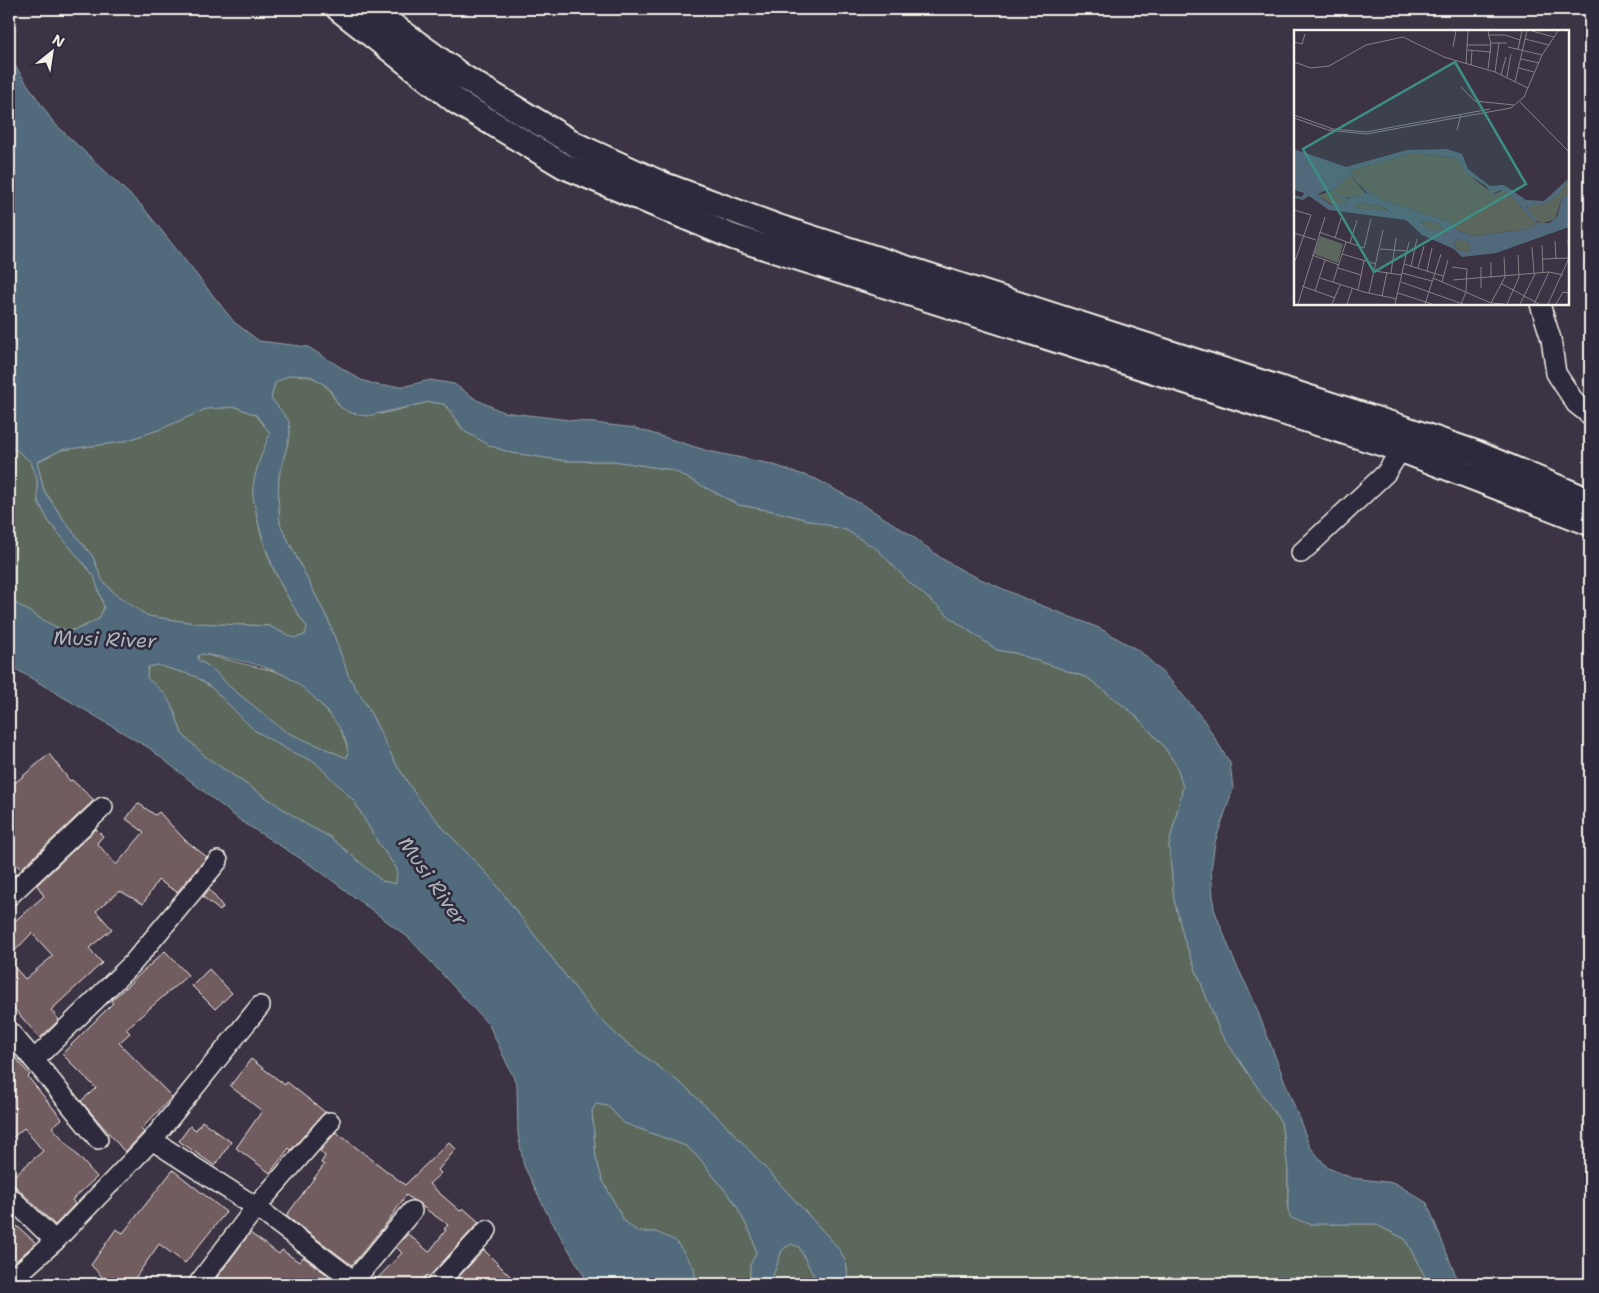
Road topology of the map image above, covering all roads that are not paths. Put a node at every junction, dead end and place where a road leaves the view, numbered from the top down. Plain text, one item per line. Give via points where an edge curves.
1 (339, 9) edge
2 (370, 9) edge
3 (1540, 305) edge
4 (1590, 415) edge
5 (1407, 440) junction
6 (1590, 501) edge
7 (1590, 524) edge
8 (1302, 552) dead end
9 (103, 807) dead end
10 (218, 861) dead end
11 (9, 896) edge
12 (260, 1006) dead end
13 (9, 1030) edge
14 (34, 1060) junction
15 (330, 1122) dead end
16 (98, 1139) dead end
17 (152, 1140) junction
18 (9, 1196) edge
19 (256, 1207) junction
20 (412, 1211) dead end
21 (487, 1230) dead end
22 (55, 1241) junction
23 (352, 1283) edge
24 (11, 1284) edge
25 (198, 1284) edge
26 (437, 1284) edge

1 - 5 street via 457,102 564,166 733,237
2 - 5 street via 463,77 578,146 664,185
3 - 4 street via 1551,339 1556,373 1576,404
5 - 6 street via 1473,452
5 - 7 street
5 - 8 street via 1386,473
9 - 11 street
10 - 14 street via 132,964
12 - 17 street
13 - 14 street
14 - 16 street
15 - 19 street
17 - 19 street
17 - 22 street
18 - 22 street
19 - 23 street
19 - 25 street
20 - 23 street
21 - 26 street
22 - 24 street via 9,1282

